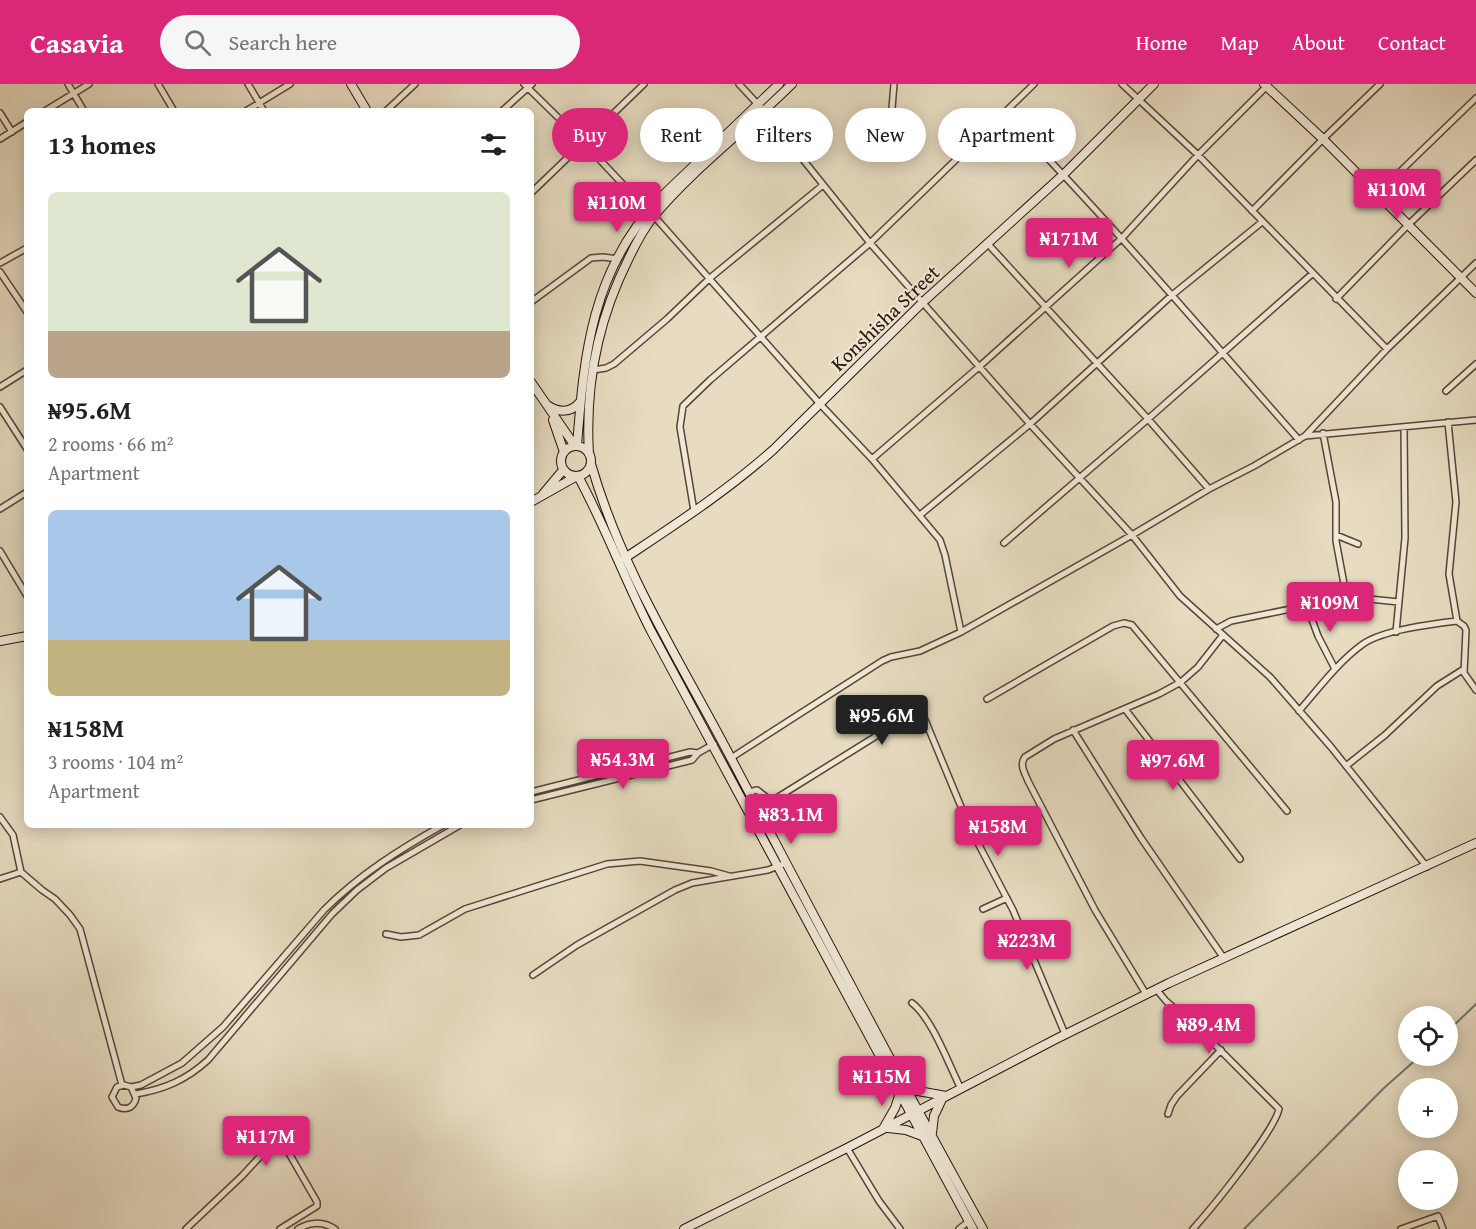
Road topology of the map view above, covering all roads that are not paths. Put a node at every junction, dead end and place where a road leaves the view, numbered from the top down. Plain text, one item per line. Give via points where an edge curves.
1 (68, 84) edge
2 (88, 84) edge
3 (158, 84) edge
4 (248, 84) edge
5 (290, 84) edge
6 (351, 84) edge
7 (415, 84) edge
8 (644, 84) edge
9 (739, 84) edge
10 (779, 84) edge
11 (792, 84) edge
12 (894, 84) edge
13 (1034, 84) edge
14 (1122, 84) edge
15 (1154, 84) edge
16 (1380, 84) edge
17 (528, 85) edge
18 (1267, 85) edge
19 (74, 93) junction
20 (1476, 98) edge
21 (1139, 100) junction
22 (259, 103) junction
23 (50, 108) edge
24 (82, 108) edge
25 (172, 108) edge
26 (251, 108) edge
27 (262, 108) edge
28 (365, 108) edge
29 (389, 108) edge
30 (505, 108) edge
31 (620, 108) edge
32 (762, 108) junction
33 (892, 108) dead end
34 (1011, 108) edge
35 (552, 110) edge
36 (0, 113) edge
37 (24, 124) edge
38 (12, 132) junction
39 (735, 135) edge
40 (0, 139) edge
41 (1323, 139) junction
42 (1198, 155) junction
43 (1476, 160) edge
44 (564, 162) edge
45 (601, 162) edge
46 (805, 162) edge
47 (955, 162) edge
48 (1052, 162) edge
49 (1064, 174) junction
50 (823, 184) junction
51 (534, 190) edge
52 (1378, 193) junction
53 (1252, 211) junction
54 (651, 213) junction
55 (1262, 222) junction
56 (1408, 225) junction
57 (1122, 238) junction
58 (870, 243) junction
59 (988, 244) junction
60 (24, 250) edge
61 (618, 259) junction
62 (0, 263) edge
63 (1476, 263) edge
64 (0, 272) edge
65 (1312, 274) junction
66 (1460, 277) junction
67 (710, 278) junction
68 (1476, 293) edge
69 (1171, 296) junction
70 (1336, 298) junction
71 (534, 300) edge
72 (923, 302) junction
73 (1045, 307) junction
74 (24, 308) edge
75 (761, 336) junction
76 (1387, 349) junction
77 (1223, 354) junction
78 (1096, 362) junction
79 (1476, 364) edge
80 (980, 366) junction
81 (593, 370) junction
82 (24, 372) edge
83 (534, 386) edge
84 (0, 387) edge
85 (1446, 391) dead end
86 (580, 402) junction
87 (545, 403) junction
88 (821, 405) junction
89 (0, 407) edge
90 (551, 412) junction
91 (1148, 419) junction
92 (1476, 420) edge
93 (1448, 422) junction
94 (1030, 424) junction
95 (1404, 427) junction
96 (1323, 433) junction
97 (1305, 436) junction
98 (1299, 440) junction
99 (24, 444) edge
100 (576, 446) junction
101 (564, 452) junction
102 (589, 454) junction
103 (872, 459) junction
104 (591, 464) junction
105 (563, 470) junction
106 (577, 476) junction
107 (1079, 479) junction
108 (1209, 489) junction
109 (24, 494) edge
110 (540, 498) junction
111 (534, 501) edge
112 (0, 508) edge
113 (694, 512) junction
114 (920, 515) junction
115 (1132, 535) junction
116 (1336, 535) junction
117 (1004, 543) dead end
118 (1358, 544) dead end
119 (0, 551) edge
120 (625, 558) junction
121 (24, 591) edge
122 (1347, 600) junction
123 (1399, 602) junction
124 (1307, 606) junction
125 (1457, 621) junction
126 (1216, 629) junction
127 (961, 632) junction
128 (1396, 632) junction
129 (1223, 635) junction
130 (24, 637) edge
131 (0, 641) edge
132 (1335, 669) junction
133 (1464, 669) junction
134 (1181, 682) junction
135 (1476, 690) edge
136 (987, 699) dead end
137 (1125, 709) junction
138 (1299, 711) junction
139 (1073, 729) junction
140 (717, 742) junction
141 (698, 753) junction
142 (731, 758) junction
143 (1346, 766) junction
144 (534, 791) edge
145 (749, 792) junction
146 (534, 799) edge
147 (1287, 811) dead end
148 (0, 817) edge
149 (438, 828) edge
150 (455, 828) edge
151 (1476, 843) edge
152 (1240, 859) dead end
153 (782, 865) junction
154 (1427, 867) junction
155 (21, 872) junction
156 (729, 876) junction
157 (0, 879) edge
158 (1007, 898) junction
159 (983, 909) dead end
160 (386, 934) dead end
161 (1223, 957) junction
162 (533, 975) dead end
163 (1156, 989) junction
164 (1146, 994) junction
165 (912, 1003) dead end
166 (1065, 1034) junction
167 (1221, 1050) junction
168 (122, 1085) junction
169 (131, 1087) junction
170 (961, 1089) junction
171 (903, 1091) junction
172 (136, 1094) junction
173 (945, 1097) junction
174 (915, 1112) junction
175 (1168, 1114) dead end
176 (884, 1129) junction
177 (927, 1135) junction
178 (847, 1148) junction
179 (969, 1221) junction
180 (186, 1229) edge
181 (280, 1229) edge
182 (298, 1229) edge
183 (335, 1229) edge
184 (684, 1229) edge
185 (900, 1229) edge
186 (959, 1229) edge
187 (973, 1229) edge
188 (983, 1229) edge
189 (1193, 1229) edge
190 (1401, 1229) edge
191 (1443, 1229) edge

1 - 19 street
2 - 19 street
3 - 25 street
4 - 22 street
5 - 22 street
6 - 28 main road
7 - 29 street
8 - 31 street
9 - 32 street
10 - 32 main road
11 - 32 main road
12 - 33 street
13 - 34 street
14 - 21 street
15 - 21 main road, Konshisha Street
16 - 41 street
17 - 30 street
17 - 35 street
18 - 41 main road
18 - 42 street
19 - 23 street
19 - 24 street
20 - 52 street
21 - 42 street
21 - 49 main road, Konshisha Street
22 - 26 street
22 - 27 street
36 - 38 street
37 - 38 street
38 - 40 street
39 - 54 main road
41 - 52 main road
41 - 53 street
42 - 53 street
42 - 57 street
43 - 56 street
44 - 51 street
45 - 54 street
46 - 50 street
47 - 58 street
48 - 49 street
49 - 57 street
49 - 59 main road, Konshisha Street
50 - 58 street
50 - 67 street
52 - 56 main road
53 - 55 street
54 - 61 main road via 631,235
54 - 67 street
54 - 81 main road via 613,292
55 - 65 street
55 - 69 street
56 - 66 main road
56 - 70 street
57 - 69 street
57 - 73 street
58 - 72 street
58 - 75 street
59 - 72 main road, Konshisha Street
59 - 73 street
60 - 62 street
61 - 71 street via 591,258
61 - 86 main road via 593,318
63 - 66 street
64 - 74 street
65 - 70 street
65 - 77 street
66 - 68 main road
66 - 76 street
67 - 75 street
67 - 81 street via 614,364
69 - 77 street
69 - 78 street
70 - 76 street
72 - 80 street
72 - 88 main road, Konshisha Street
73 - 78 street
73 - 80 street
75 - 88 street
75 - 113 street via 690,398 681,413
76 - 97 street
77 - 91 street
77 - 98 street
78 - 91 street
78 - 94 street
79 - 85 street
80 - 94 street
80 - 103 street
81 - 102 main road
82 - 84 street
83 - 87 main road
86 - 87 main road via 563,411
86 - 100 main road
87 - 90 main road
88 - 103 street
88 - 113 main road, Konshisha Street via 754,468
89 - 99 street
90 - 100 main road
90 - 101 main road
91 - 107 street
91 - 108 street
92 - 93 street
93 - 95 street
93 - 125 street via 1456,502 1449,574
94 - 107 street
94 - 114 street
95 - 96 street
95 - 123 street via 1405,538
96 - 97 street
96 - 116 street via 1336,502
97 - 98 street
98 - 108 street
100 - 101 main road
100 - 102 main road
101 - 105 main road
102 - 104 main road
103 - 114 street
104 - 106 main road
104 - 120 main road
105 - 106 main road
105 - 110 main road
106 - 110 main road
106 - 140 main road via 595,507 635,600
107 - 115 street
107 - 117 street
108 - 115 street
109 - 112 street
110 - 111 main road
113 - 120 main road, Konshisha Street
114 - 127 street via 943,548
115 - 126 street via 1180,596
115 - 127 street
116 - 118 street
116 - 122 street
119 - 121 street
120 - 140 main road
122 - 123 street
122 - 124 street
123 - 128 street
124 - 126 street via 1231,621
124 - 132 street
125 - 128 street
125 - 133 street via 1466,630
126 - 129 street
127 - 142 street via 920,651 882,661
128 - 132 street via 1364,643
129 - 134 street
129 - 138 street via 1270,677
130 - 131 main road
132 - 138 street
133 - 135 street
133 - 143 street via 1437,686
134 - 136 street via 1132,624 1124,622
134 - 137 street
134 - 147 street
137 - 139 street
137 - 152 street
138 - 143 street
139 - 161 street via 1147,847
139 - 164 street via 1025,757 1023,769 1095,910
140 - 141 street
140 - 142 main road
140 - 153 main road
141 - 144 street
141 - 146 street via 692,760
142 - 145 main road
143 - 154 street
145 - 153 main road
145 - 158 street via 757,790 770,800 775,799 910,715 921,713 969,826
148 - 155 street via 13,835
149 - 169 street via 378,864 340,894 223,1027 182,1063
150 - 172 street via 386,868 340,906 194,1072 171,1086
151 - 154 main road
153 - 156 street
153 - 171 main road
154 - 161 main road
155 - 157 street
155 - 168 street via 55,899 80,929
156 - 160 street via 640,861 607,864 465,909 419,935
156 - 162 street via 675,890 577,945
158 - 159 street
158 - 166 street
161 - 163 main road
163 - 164 main road
163 - 167 street
164 - 166 main road
165 - 170 street via 927,1019
166 - 170 main road
167 - 175 street via 1177,1096
167 - 189 street via 1278,1112 1255,1149
168 - 169 street
168 - 172 street via 113,1094 118,1107 126,1109 133,1105
169 - 172 street
170 - 173 main road
171 - 173 main road
171 - 174 main road
171 - 176 main road
173 - 174 main road
173 - 177 main road
174 - 176 main road
174 - 177 main road
176 - 177 main road
176 - 178 main road
177 - 179 main road
177 - 188 main road
178 - 184 main road
178 - 185 street
179 - 186 street
179 - 187 main road
180 - 181 street via 267,1149 277,1145 286,1148 317,1202 317,1206
182 - 183 street via 318,1223
190 - 191 street via 1438,1216

